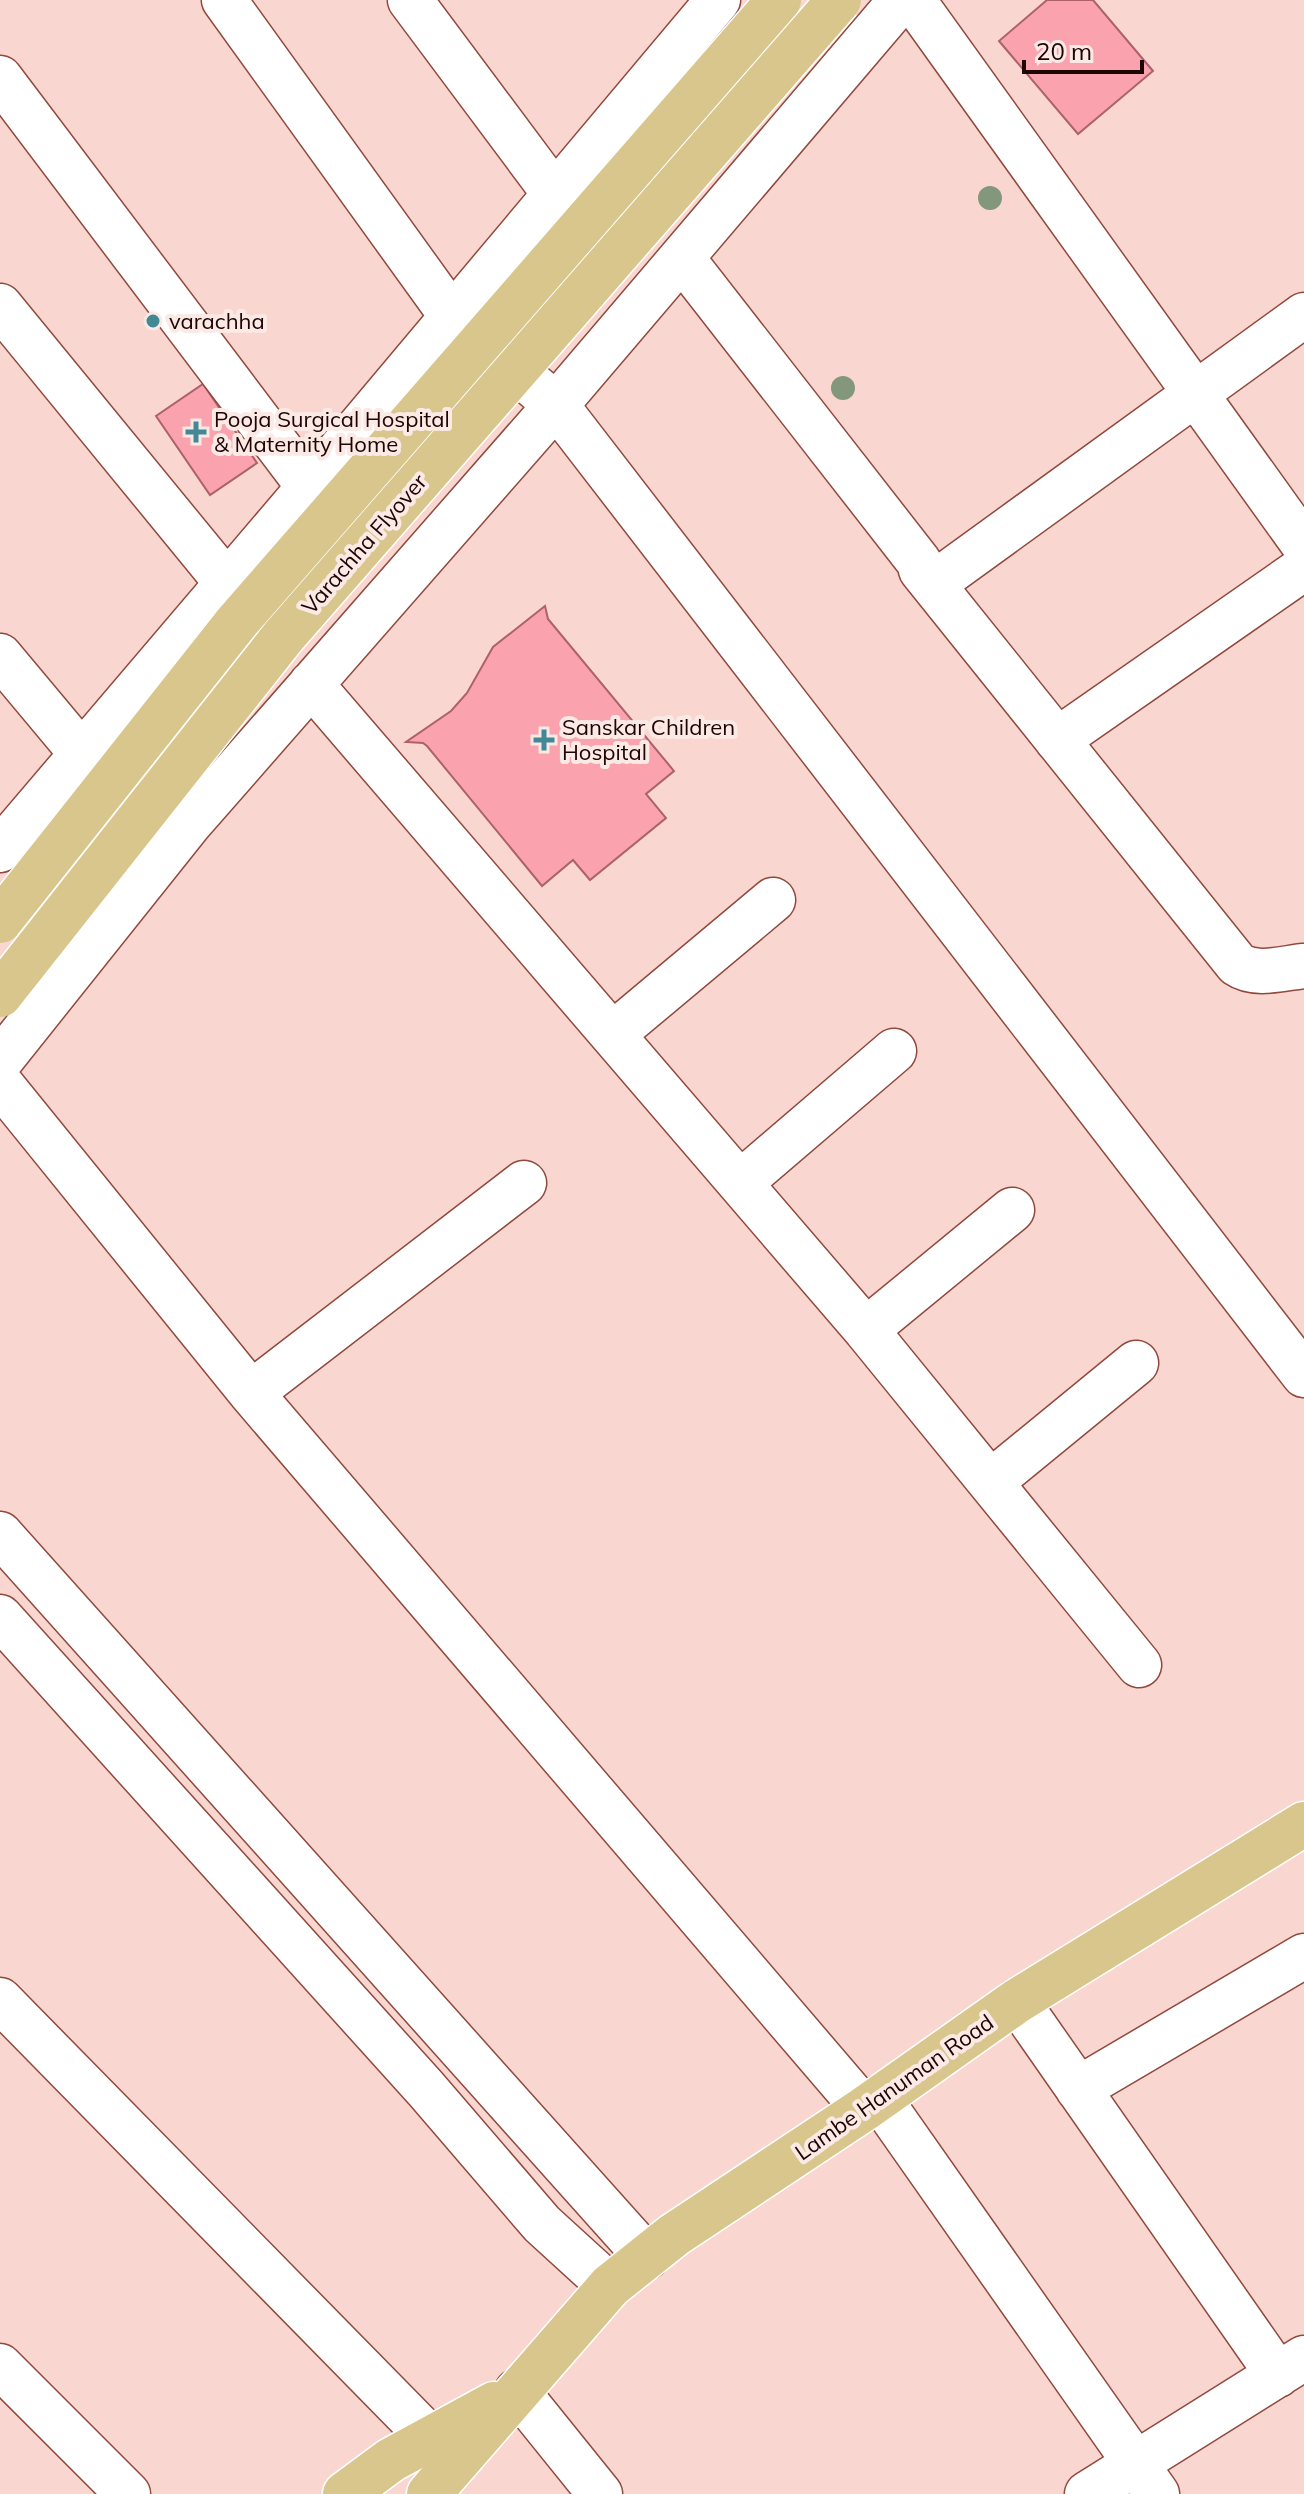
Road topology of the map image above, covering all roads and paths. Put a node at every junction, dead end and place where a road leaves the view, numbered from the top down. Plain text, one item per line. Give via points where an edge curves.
1 (224, 0) edge
2 (410, 0) edge
3 (718, 0) edge
4 (779, 0) edge
5 (839, 0) edge
6 (901, 0) edge
7 (913, 0) edge
8 (0, 78) edge
9 (554, 193) junction
10 (682, 258) junction
11 (0, 306) edge
12 (451, 315) junction
13 (1304, 315) edge
14 (1194, 394) junction
15 (556, 405) junction
16 (309, 487) junction
17 (1304, 545) edge
18 (1304, 568) edge
19 (227, 583) junction
20 (933, 584) junction
21 (0, 656) edge
22 (311, 684) junction
23 (1057, 740) junction
24 (82, 754) junction
25 (0, 850) edge
26 (773, 900) dead end
27 (0, 921) edge
28 (1304, 966) edge
29 (0, 995) edge
30 (613, 1034) junction
31 (894, 1051) dead end
32 (0, 1061) edge
33 (0, 1083) edge
34 (524, 1183) dead end
35 (740, 1183) junction
36 (1012, 1210) dead end
37 (866, 1330) junction
38 (1136, 1363) dead end
39 (1304, 1375) edge
40 (251, 1393) junction
41 (992, 1481) junction
42 (0, 1534) edge
43 (0, 1617) edge
44 (1139, 1665) dead end
45 (1304, 1824) edge
46 (1304, 1956) edge
47 (0, 2000) edge
48 (1017, 2001) junction
49 (1078, 2089) junction
50 (872, 2103) junction
51 (647, 2257) junction
52 (610, 2286) junction
53 (0, 2366) edge
54 (1291, 2366) edge
55 (517, 2391) junction
56 (431, 2439) junction
57 (1146, 2478) edge
58 (128, 2494) edge
59 (345, 2494) edge
60 (429, 2494) edge
61 (600, 2494) edge
62 (1087, 2494) edge

1 - 12 street
2 - 9 street
3 - 9 street
4 - 27 main road, Varachha Flyover, bridge via 236,623
5 - 29 main road, Varachha Flyover, bridge via 283,637
6 - 10 street
7 - 14 street
8 - 16 street
9 - 12 street
10 - 15 street
10 - 20 street
11 - 19 street
12 - 15 street
12 - 16 street
13 - 14 street
14 - 17 street
14 - 20 street
15 - 22 street
15 - 39 street
16 - 19 street
18 - 23 street
19 - 24 street
20 - 23 street
21 - 24 street
22 - 30 street
22 - 32 street via 189,824
23 - 28 street via 1237,964 1258,972
24 - 25 street
26 - 30 street
30 - 35 street
31 - 35 street
33 - 40 street
34 - 40 street
35 - 37 street
36 - 37 street
37 - 41 street
38 - 41 street
40 - 50 street
41 - 44 street
42 - 51 street
43 - 52 street via 542,2224
45 - 48 main road, Lambe Hanuman Road
46 - 49 street
47 - 56 street
48 - 49 street
48 - 50 main road, Lambe Hanuman Road
49 - 54 street
50 - 51 main road, Lambe Hanuman Road
50 - 57 street
51 - 52 main road, Lambe Hanuman Road
52 - 55 main road, Lambe Hanuman Road
53 - 58 street
54 - 57 street
55 - 56 main road, Lambe Hanuman Road
55 - 60 main road, Lambe Hanuman Road
55 - 61 street
56 - 59 main road, Lambe Hanuman Road
57 - 62 street

